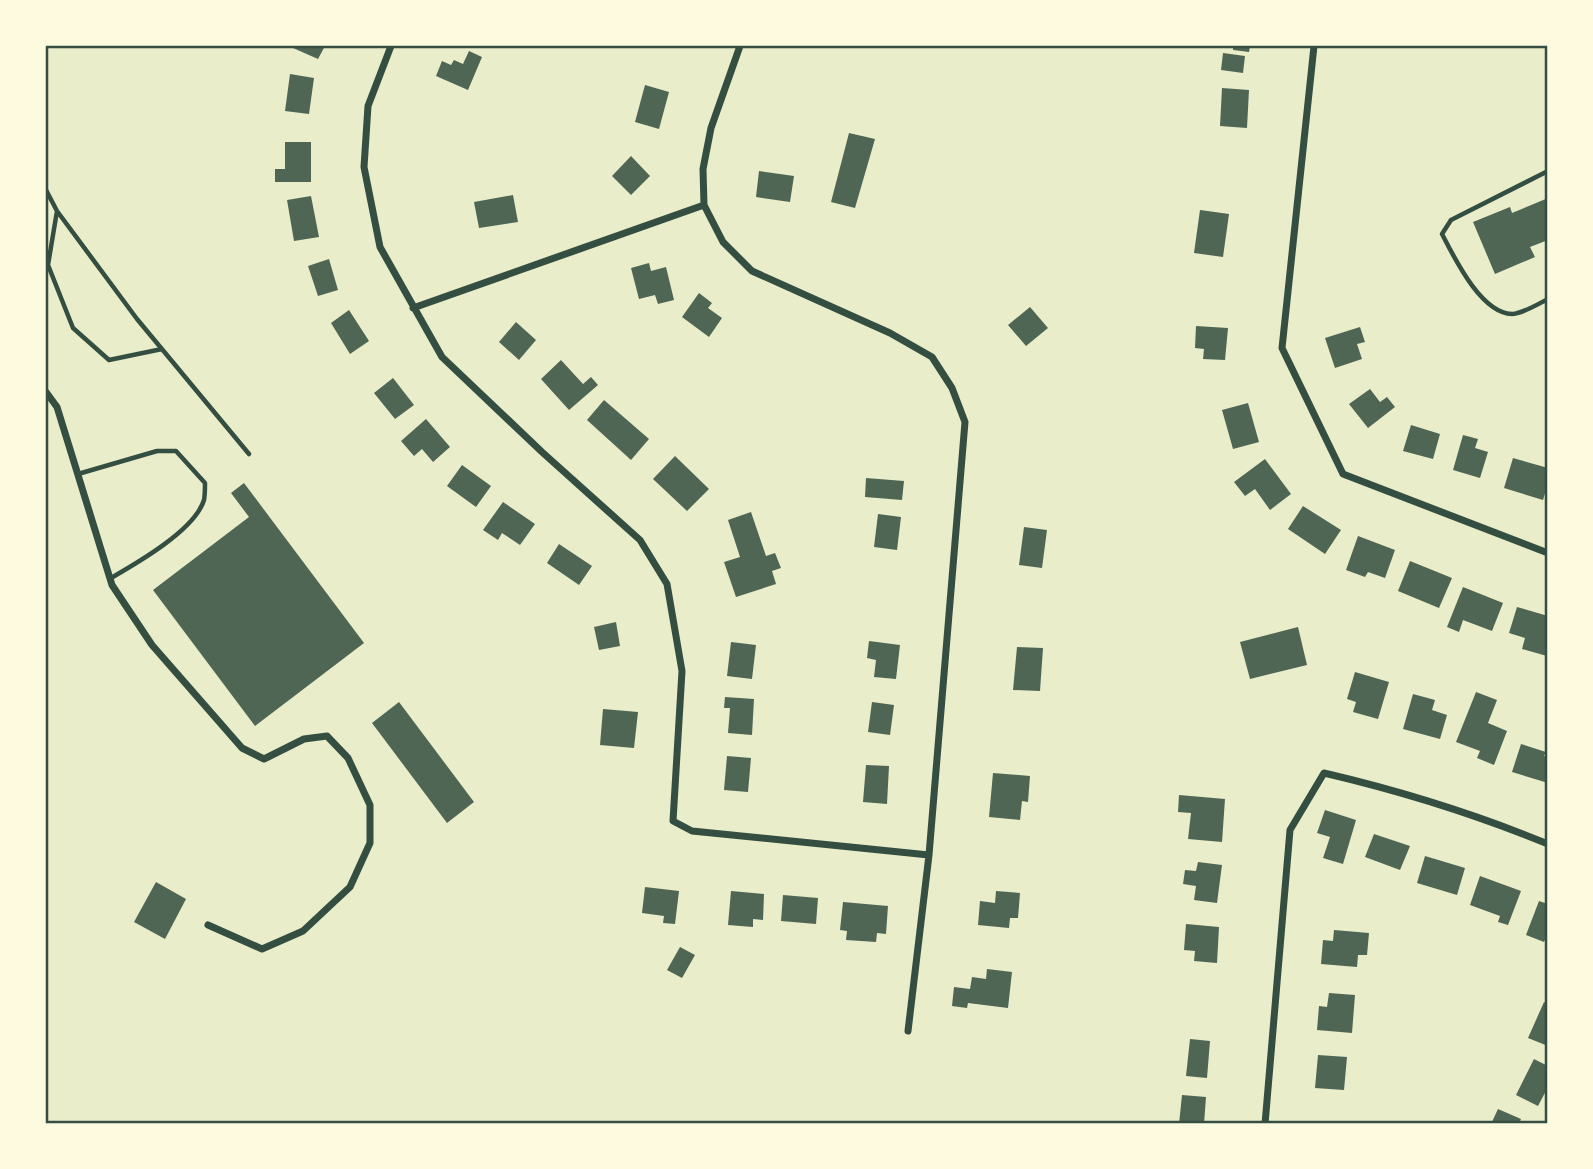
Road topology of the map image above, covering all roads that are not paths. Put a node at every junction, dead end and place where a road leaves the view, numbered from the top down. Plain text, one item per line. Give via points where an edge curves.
1 (391, 46) edge
2 (740, 46) edge
3 (1314, 46) edge
4 (1548, 171) edge
5 (46, 190) edge
6 (704, 205) junction
7 (57, 211) junction
8 (1548, 299) edge
9 (413, 308) junction
10 (162, 349) junction
11 (46, 392) edge
12 (249, 454) dead end
13 (78, 474) junction
14 (1548, 553) edge
15 (110, 579) junction
16 (1548, 845) edge
17 (929, 855) junction
18 (208, 925) dead end
19 (908, 1031) dead end
20 (1265, 1124) edge

1 - 9 street via 369,106 364,167 380,247
2 - 6 street via 711,128 703,169
3 - 14 street via 1282,348 1343,474
4 - 8 lane via 1451,220 1443,234 1482,298 1498,310 1514,314
5 - 7 lane
6 - 9 street
6 - 17 street via 723,242 752,271 890,333 932,357 952,388 965,422
7 - 10 lane
7 - 10 lane via 48,265 73,328 109,360
9 - 17 street via 442,357 640,540 667,584 682,671 673,821 692,831
10 - 12 lane
11 - 13 street via 57,407
13 - 15 street
13 - 15 lane via 157,451 176,450 205,483 204,501 190,522 149,556
15 - 18 street via 152,645 242,748 264,759 304,739 327,736 348,758 370,805 370,843 350,887 303,932 262,949
16 - 20 street via 1476,816 1324,773 1290,830
17 - 19 street

